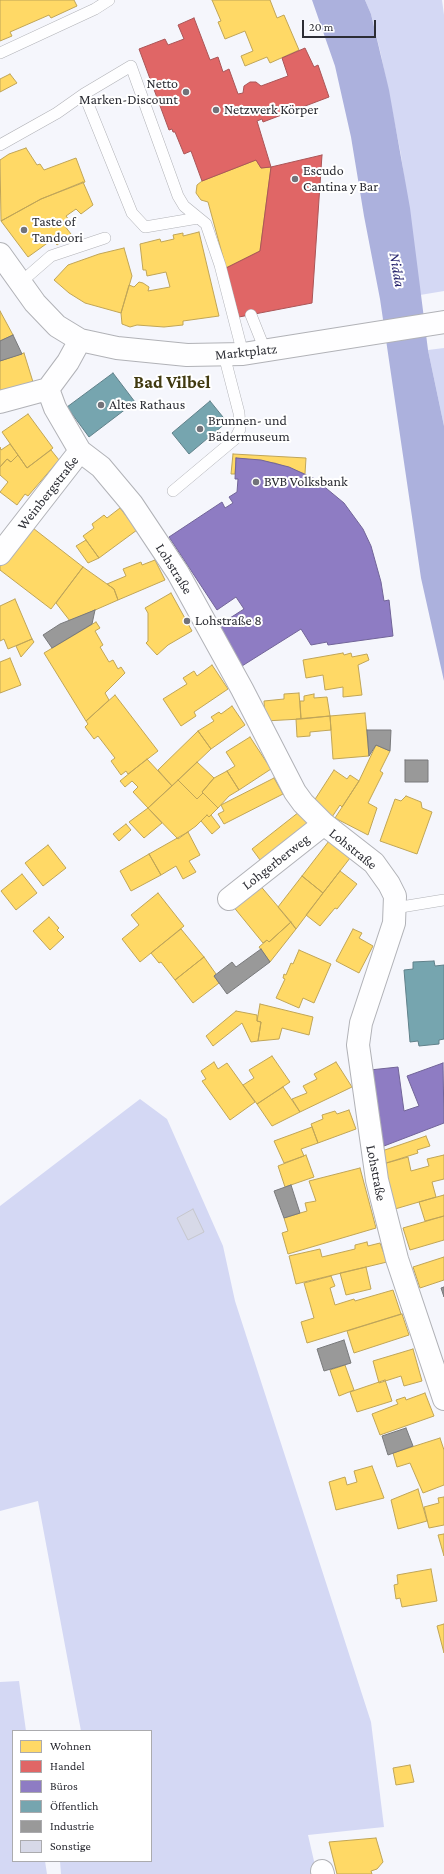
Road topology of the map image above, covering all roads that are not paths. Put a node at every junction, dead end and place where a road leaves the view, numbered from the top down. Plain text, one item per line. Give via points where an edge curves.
1 (109, 0) edge
2 (0, 53) edge
3 (84, 94) junction
4 (0, 145) edge
5 (198, 218) junction
6 (105, 238) dead end
7 (0, 254) edge
8 (20, 283) junction
9 (251, 314) dead end
10 (444, 322) edge
11 (80, 340) junction
12 (265, 350) junction
13 (233, 354) junction
14 (48, 389) junction
15 (0, 402) edge
16 (80, 450) junction
17 (173, 491) dead end
18 (0, 554) edge
19 (324, 824) junction
20 (229, 899) dead end
21 (444, 900) edge
22 (395, 908) junction
23 (444, 1399) edge

1 - 2 lane
3 - 4 lane via 57,113
3 - 5 lane via 132,213 146,226
3 - 5 lane via 131,66 178,196 184,206
5 - 13 lane via 206,224 220,265
6 - 8 lane via 50,256
7 - 8 street
8 - 11 street via 57,326
9 - 12 lane
10 - 12 street, Marktplatz
11 - 13 street, Marktplatz via 141,351 187,355
11 - 14 street
12 - 13 street, Marktplatz
13 - 17 lane via 240,428 235,439
14 - 15 street
14 - 16 street via 54,408
16 - 18 street, Weinbergstraße
16 - 19 street, Lohstraße via 113,480 178,573 295,792 303,804
19 - 20 street, Lohgerberweg
19 - 22 street, Lohstraße via 374,863 389,884
21 - 22 lane
22 - 23 street, Lohstraße via 394,923 361,1023 358,1045 370,1145 380,1193 397,1259

